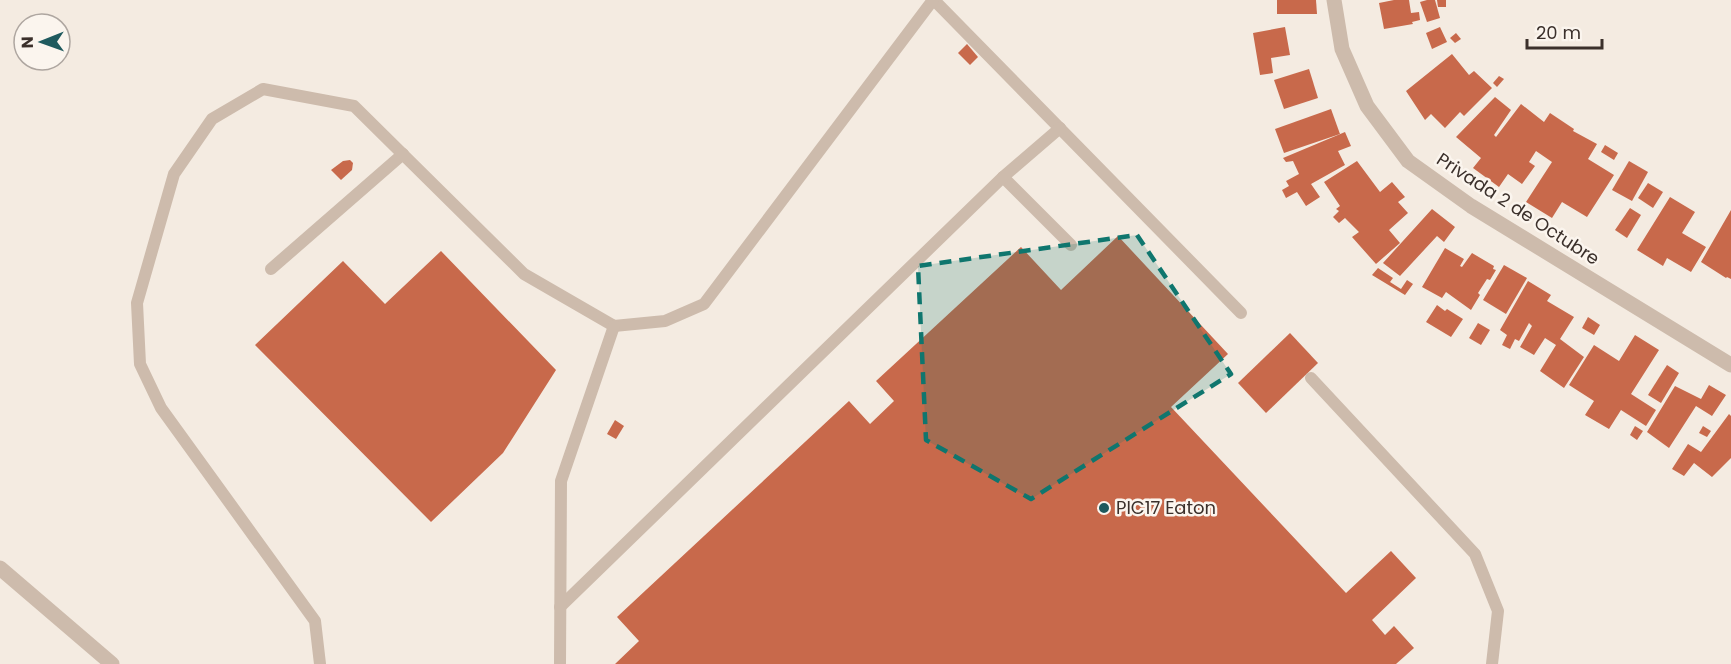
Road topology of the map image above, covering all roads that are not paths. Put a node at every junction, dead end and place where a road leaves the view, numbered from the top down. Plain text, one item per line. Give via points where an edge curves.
1 (934, 0) edge
2 (1334, 0) edge
3 (1060, 128) junction
4 (403, 154) junction
5 (1003, 177) junction
6 (1071, 245) dead end
7 (271, 269) dead end
8 (1241, 313) dead end
9 (614, 326) junction
10 (1731, 365) edge
11 (1311, 378) dead end
12 (0, 568) edge
13 (560, 607) junction
14 (112, 664) edge
15 (320, 664) edge
16 (560, 664) edge
17 (1492, 664) edge

1 - 3 lane
1 - 9 lane via 704,304 665,321
2 - 10 street, Privada 2 de Octubre via 1342,49 1367,106 1408,161 1471,206
3 - 5 lane
3 - 8 lane
4 - 7 lane
4 - 9 lane via 524,274
4 - 15 lane via 354,106 263,89 212,119 174,174 137,303 140,364 161,408 315,621
5 - 6 lane
5 - 13 lane
9 - 13 lane via 561,481
11 - 17 lane via 1475,554 1498,611
12 - 14 street
13 - 16 lane

